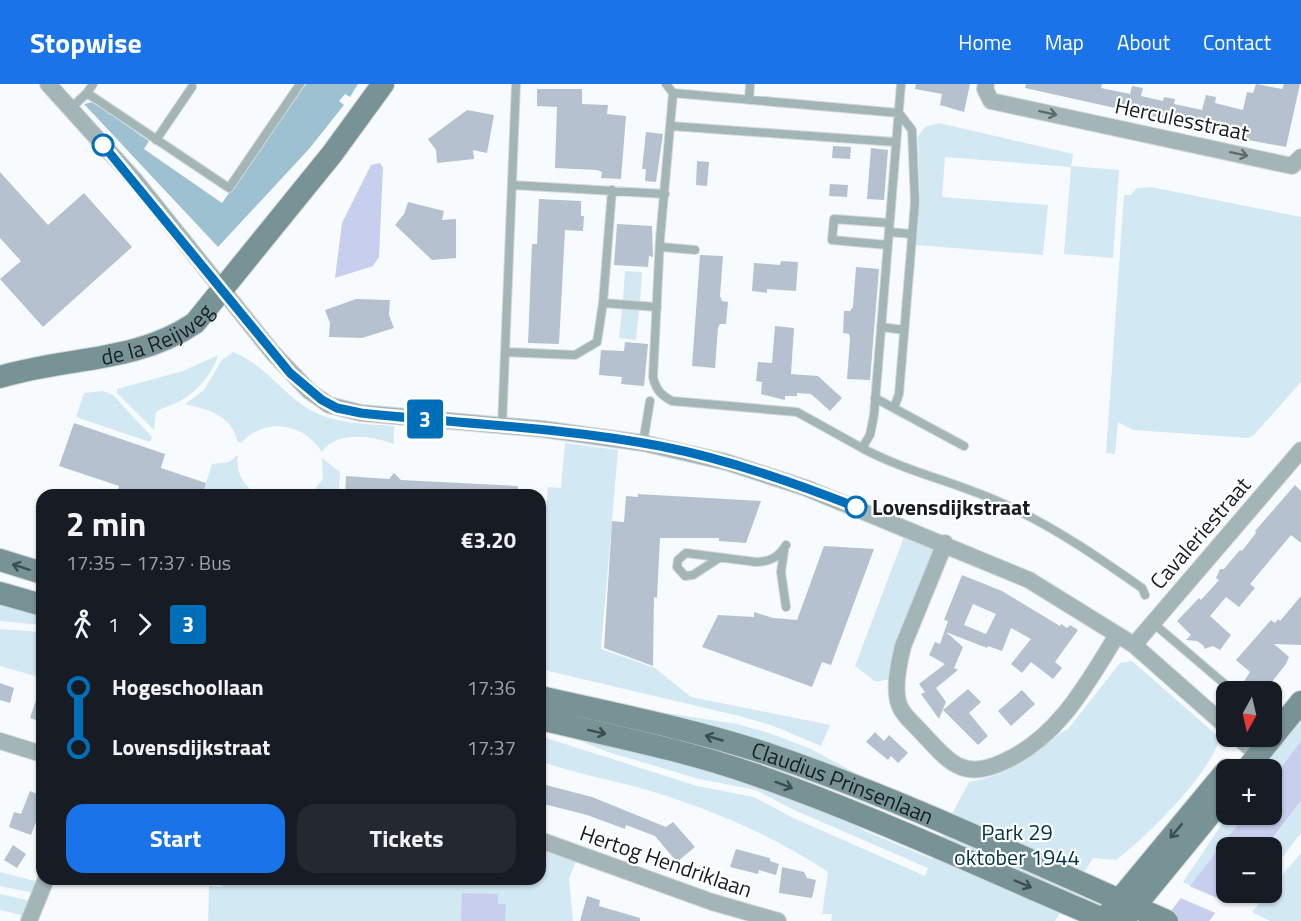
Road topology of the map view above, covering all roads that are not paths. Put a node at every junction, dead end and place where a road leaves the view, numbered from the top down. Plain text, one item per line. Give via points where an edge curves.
1 (48, 84) edge
2 (93, 84) edge
3 (300, 84) edge
4 (383, 84) edge
5 (516, 84) edge
6 (666, 84) edge
7 (750, 84) edge
8 (901, 84) edge
9 (986, 84) edge
10 (192, 87) dead end
11 (87, 93) junction
12 (673, 93) junction
13 (749, 100) junction
14 (70, 109) junction
15 (899, 113) junction
16 (670, 126) junction
17 (156, 140) junction
18 (895, 142) junction
19 (1297, 161) edge
20 (512, 185) junction
21 (612, 190) junction
22 (665, 194) junction
23 (889, 227) junction
24 (912, 234) junction
25 (888, 244) junction
26 (662, 247) junction
27 (695, 250) dead end
28 (223, 291) junction
29 (603, 303) junction
30 (657, 307) junction
31 (881, 327) junction
32 (904, 330) junction
33 (505, 352) junction
34 (0, 377) edge
35 (875, 398) junction
36 (650, 401) dead end
37 (894, 408) junction
38 (502, 426) junction
39 (643, 443) junction
40 (964, 446) dead end
41 (862, 448) junction
42 (1301, 450) edge
43 (945, 543) junction
44 (719, 558) junction
45 (0, 560) edge
46 (36, 571) edge
47 (0, 593) edge
48 (1146, 595) dead end
49 (36, 603) edge
50 (786, 607) dead end
51 (1153, 623) junction
52 (1116, 635) junction
53 (1134, 645) junction
54 (1221, 681) edge
55 (1301, 688) edge
56 (546, 697) edge
57 (1301, 702) edge
58 (1282, 710) edge
59 (1216, 717) edge
60 (546, 720) edge
61 (0, 741) edge
62 (36, 752) edge
63 (1255, 759) edge
64 (1216, 784) edge
65 (1216, 805) edge
66 (546, 842) edge
67 (44, 885) edge
68 (1115, 915) edge
69 (1162, 919) edge
70 (29, 921) edge
71 (778, 921) edge

1 - 14 street
2 - 11 lane
3 - 17 lane via 229,188
4 - 28 main road, de la Reijweg
5 - 20 lane
6 - 12 lane
7 - 13 lane
8 - 15 lane
9 -> 19 street, Herculesstraat via 991,101
10 - 17 lane
11 - 14 lane
11 - 17 lane
12 - 13 lane
12 - 16 lane
13 - 15 lane
14 - 28 street via 134,179
15 - 18 lane
15 - 24 lane via 912,130
16 - 18 lane
16 - 22 lane
18 - 23 lane
20 - 21 lane
20 - 33 lane
21 - 22 lane
21 - 29 lane
22 - 26 lane
23 - 24 lane
23 - 25 lane
23 - 25 lane via 834,219 832,240
24 - 32 lane
25 - 31 lane
26 - 27 lane
26 - 30 lane
28 - 34 main road, de la Reijweg via 195,323 157,344
28 - 38 street via 290,373 329,405 361,413
29 - 30 lane
29 - 33 lane via 597,342 575,355
30 - 41 lane via 653,377 661,395 672,401 797,412
31 - 32 lane
31 - 35 lane
32 - 37 lane via 899,394
33 - 38 lane
35 - 37 lane
35 - 41 lane via 870,435
36 - 39 lane
37 - 40 lane
38 - 39 street
39 - 43 street via 726,462
41 - 48 lane via 1006,505 1082,547 1142,588
42 - 51 street, Cavaleriestraat
43 - 52 street via 1029,580
43 - 52 street via 903,646 898,698 905,715 960,767 998,765 1040,739 1079,696
44 - 44 lane via 686,552 677,567 685,576 693,575
44 - 50 lane via 767,561 786,545 781,572
46 -> 45 main road
47 - 49 main road
51 - 53 street, Cavaleriestraat
51 - 54 lane
52 - 53 street
53 - 59 street
55 - 58 main road
68 -> 56 main road, Claudius Prinsenlaan via 863,790 764,753 696,733
57 - 63 main road
60 -> 68 main road, Claudius Prinsenlaan via 680,751 754,774
61 - 62 street
64 -> 68 main road
65 - 68 main road
66 - 71 street, Hertog Hendriklaan via 712,902
67 - 70 street
68 - 69 main road, Claudius Prinsenlaan

